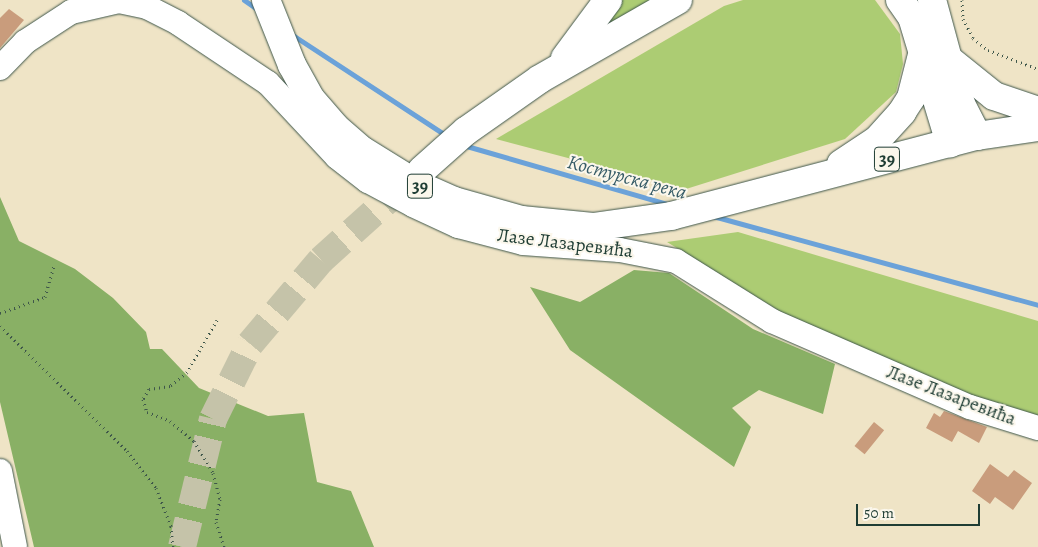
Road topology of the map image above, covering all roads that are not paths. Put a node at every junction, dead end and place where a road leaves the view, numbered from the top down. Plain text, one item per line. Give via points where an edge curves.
1 (266, 0) edge
2 (608, 0) edge
3 (678, 0) edge
4 (900, 0) edge
5 (932, 0) edge
6 (936, 55) junction
7 (0, 68) edge
8 (558, 68) junction
9 (1038, 111) edge
10 (1038, 126) edge
11 (977, 136) junction
12 (950, 142) junction
13 (427, 165) tunnel mouth
14 (824, 176) junction
15 (1038, 428) edge
16 (0, 470) edge
17 (15, 547) edge

1 - 14 main road, 39 via 292,65 310,98 362,150 454,201 558,225 593,227 671,216
2 - 8 main road
3 - 8 main road
4 - 6 main road
5 - 6 main road
6 - 9 main road via 994,96
6 - 11 main road
6 - 12 main road
6 - 14 main road via 892,126
7 - 15 street, Лазе Лазаревића via 25,42 71,12 119,1 147,7 178,22 268,83 336,157 368,181 413,205 458,226 523,243 620,250 676,261 772,321 944,396
8 - 13 main road via 466,131
10 - 11 main road, 39
11 - 12 main road, 39
12 - 14 main road, 39
16 - 17 street

